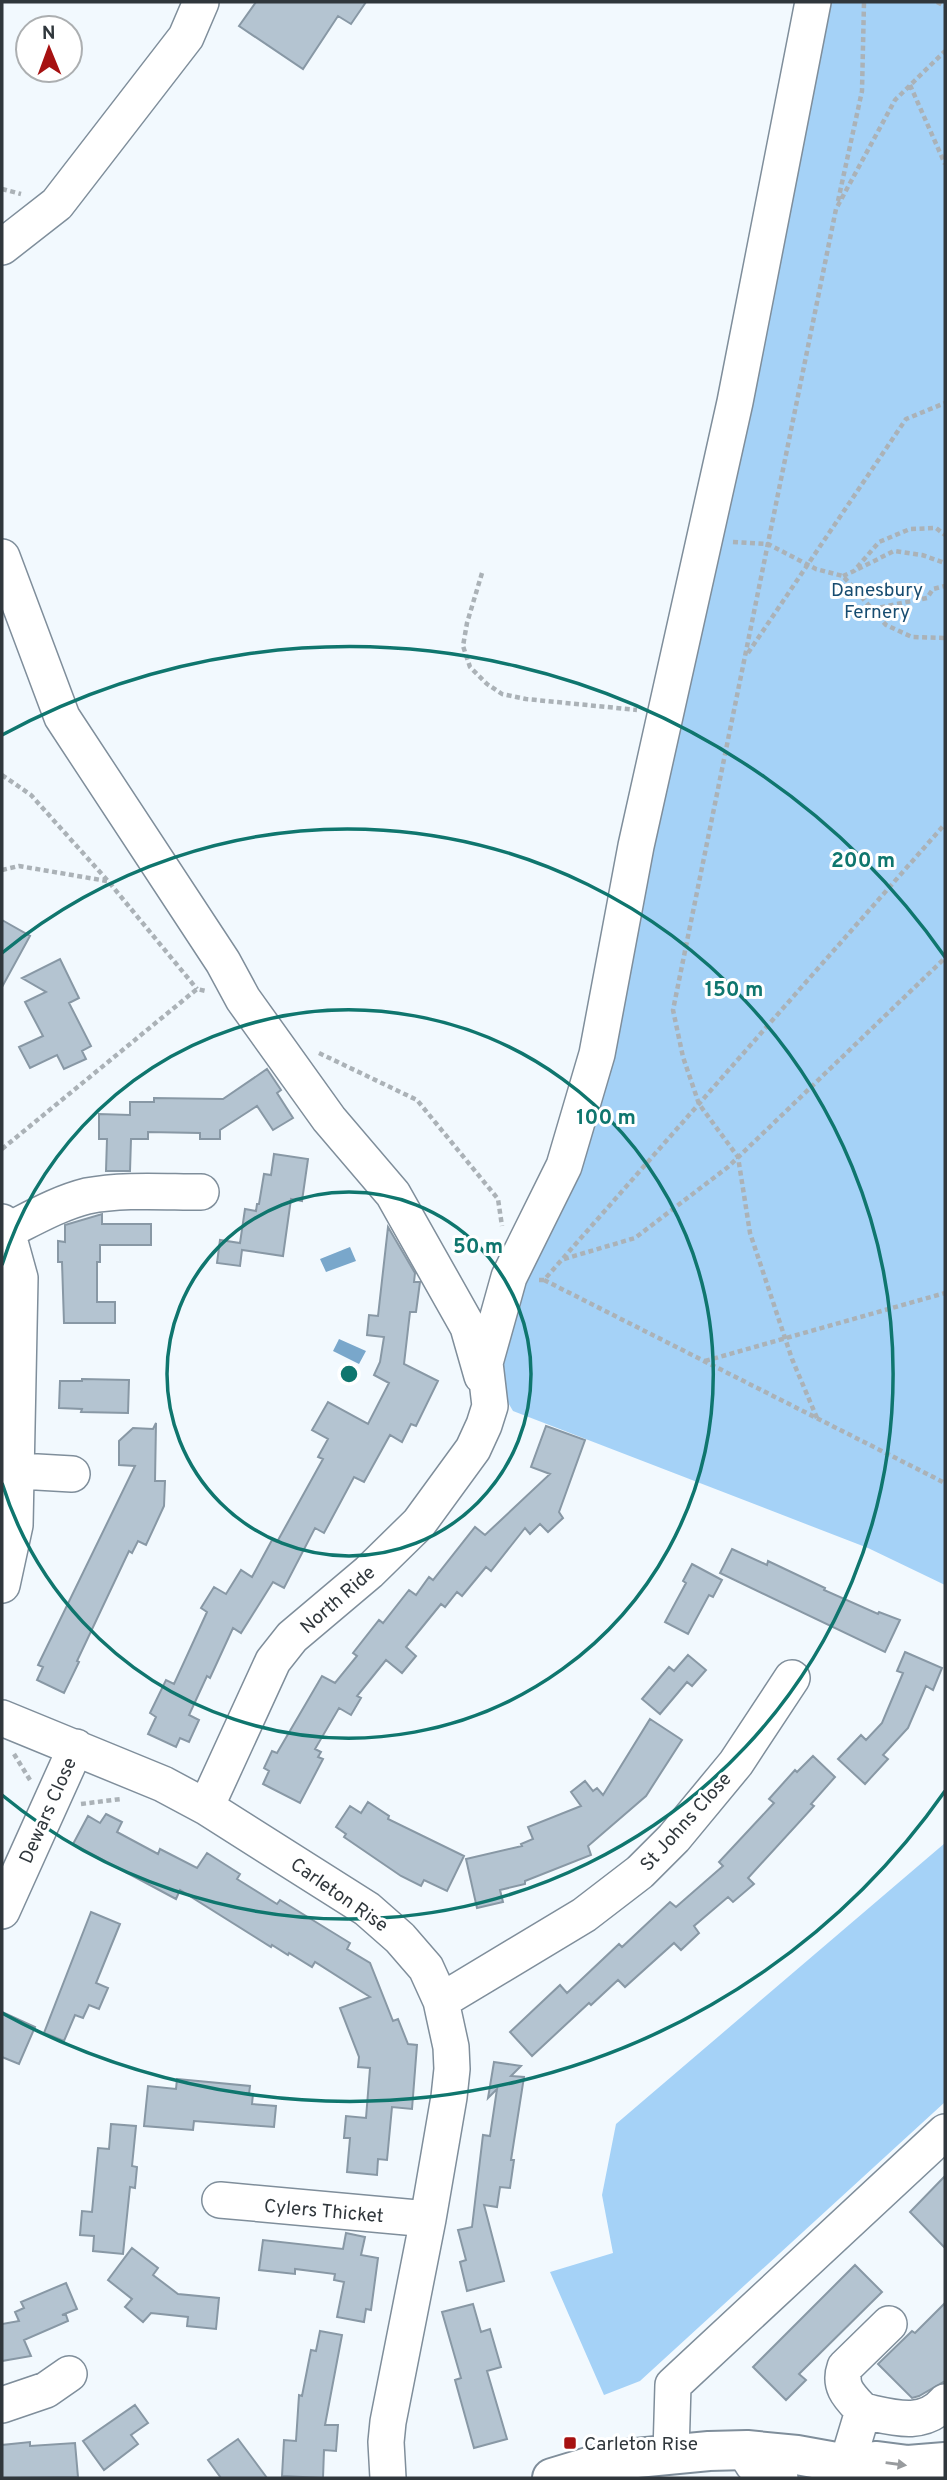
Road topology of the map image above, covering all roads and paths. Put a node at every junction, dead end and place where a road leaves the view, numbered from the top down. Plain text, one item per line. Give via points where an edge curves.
1 (201, 2) edge
2 (813, 2) edge
3 (863, 2) edge
4 (937, 2) edge
5 (945, 6) edge
6 (945, 51) edge
7 (910, 85) junction
8 (945, 164) edge
9 (836, 209) junction
10 (2, 247) edge
11 (945, 403) edge
12 (945, 535) edge
13 (705, 537) junction
14 (768, 544) junction
15 (2, 558) edge
16 (945, 563) edge
17 (807, 565) junction
18 (855, 571) junction
19 (482, 573) dead end
20 (843, 576) junction
21 (945, 586) edge
22 (872, 609) junction
23 (945, 638) edge
24 (745, 656) junction
25 (666, 713) junction
26 (2, 775) edge
27 (945, 824) edge
28 (2, 870) edge
29 (108, 881) junction
30 (945, 958) edge
31 (197, 989) junction
32 (243, 999) junction
33 (315, 1051) dead end
34 (699, 1104) junction
35 (2, 1149) edge
36 (738, 1157) junction
37 (201, 1192) dead end
38 (4, 1226) edge
39 (561, 1260) junction
40 (509, 1277) junction
41 (544, 1280) junction
42 (945, 1293) edge
43 (786, 1339) junction
44 (704, 1361) junction
45 (491, 1406) junction
46 (817, 1418) junction
47 (9, 1471) edge
48 (72, 1474) dead end
49 (945, 1483) edge
50 (2, 1585) edge
51 (792, 1678) dead end
52 (2, 1718) edge
53 (76, 1747) junction
54 (206, 1807) junction
55 (2, 1911) edge
56 (441, 2001) junction
57 (945, 2132) edge
58 (220, 2200) dead end
59 (428, 2219) junction
60 (889, 2324) dead end
61 (69, 2374) dead end
62 (945, 2402) edge
63 (2, 2405) edge
64 (863, 2411) junction
65 (747, 2450) junction
66 (671, 2453) junction
67 (945, 2462) edge
68 (597, 2471) edge
69 (852, 2471) edge
70 (388, 2478) edge
71 (552, 2478) edge
72 (779, 2478) edge

1 - 10 street via 186,37 57,204
2 - 13 street
3 - 9 path via 862,91
4 - 5 path
6 - 7 path
7 - 8 path
7 - 9 path via 895,100
9 - 14 path
11 - 17 path via 906,419
12 - 18 path via 936,528 910,528 879,542
13 - 14 path
13 - 25 street
14 - 17 path
14 - 24 path
15 - 32 street via 62,717
16 - 18 path via 894,551
17 - 20 path
17 - 24 path
18 - 20 path
19 - 25 path via 463,646 470,667 487,684 502,694 526,699
20 - 22 path
21 - 22 path via 933,589 927,598
22 - 23 path via 886,625 912,637
24 - 34 path via 673,1010
25 - 40 street via 597,1054 564,1166
26 - 29 path via 31,795
27 - 34 path
28 - 29 path via 19,866
29 - 31 path
30 - 36 path
31 - 32 path
31 - 35 path
32 - 45 street via 329,1119 393,1194 468,1327
33 - 40 path via 417,1100 498,1199
34 - 36 path
34 - 39 path
36 - 39 path via 635,1238
36 - 43 path via 750,1233
37 - 38 street via 89,1196
38 - 47 street via 20,1278
39 - 41 path
40 - 41 path
40 - 45 street via 485,1363
41 - 44 path
42 - 43 path
43 - 44 path
43 - 46 path
44 - 46 path
45 - 54 street, North Ride via 473,1449 419,1523 292,1637 273,1661
46 - 49 path
47 - 48 street
47 - 50 street via 15,1525
51 - 56 street, St Johns Close via 736,1763 640,1872 584,1915
52 - 53 street, Carleton Rise
53 - 54 street, Carleton Rise
53 - 55 street, Dewars Close
54 - 56 street, Carleton Rise via 367,1909 401,1938 426,1968
56 - 59 street, Carleton Rise via 452,2069
57 - 66 street via 673,2385
58 - 59 street, Cylers Thicket
59 - 70 street, Carleton Rise via 388,2422
60 - 64 street via 845,2367 842,2376 847,2394
61 - 63 street via 46,2390
62 - 64 street via 923,2418
64 - 69 street
65 - 66 main road
65 - 69 main road via 797,2455
65 - 72 street via 754,2468
66 - 68 main road
69 -> 67 main road via 877,2461 908,2465
68 - 71 main road

